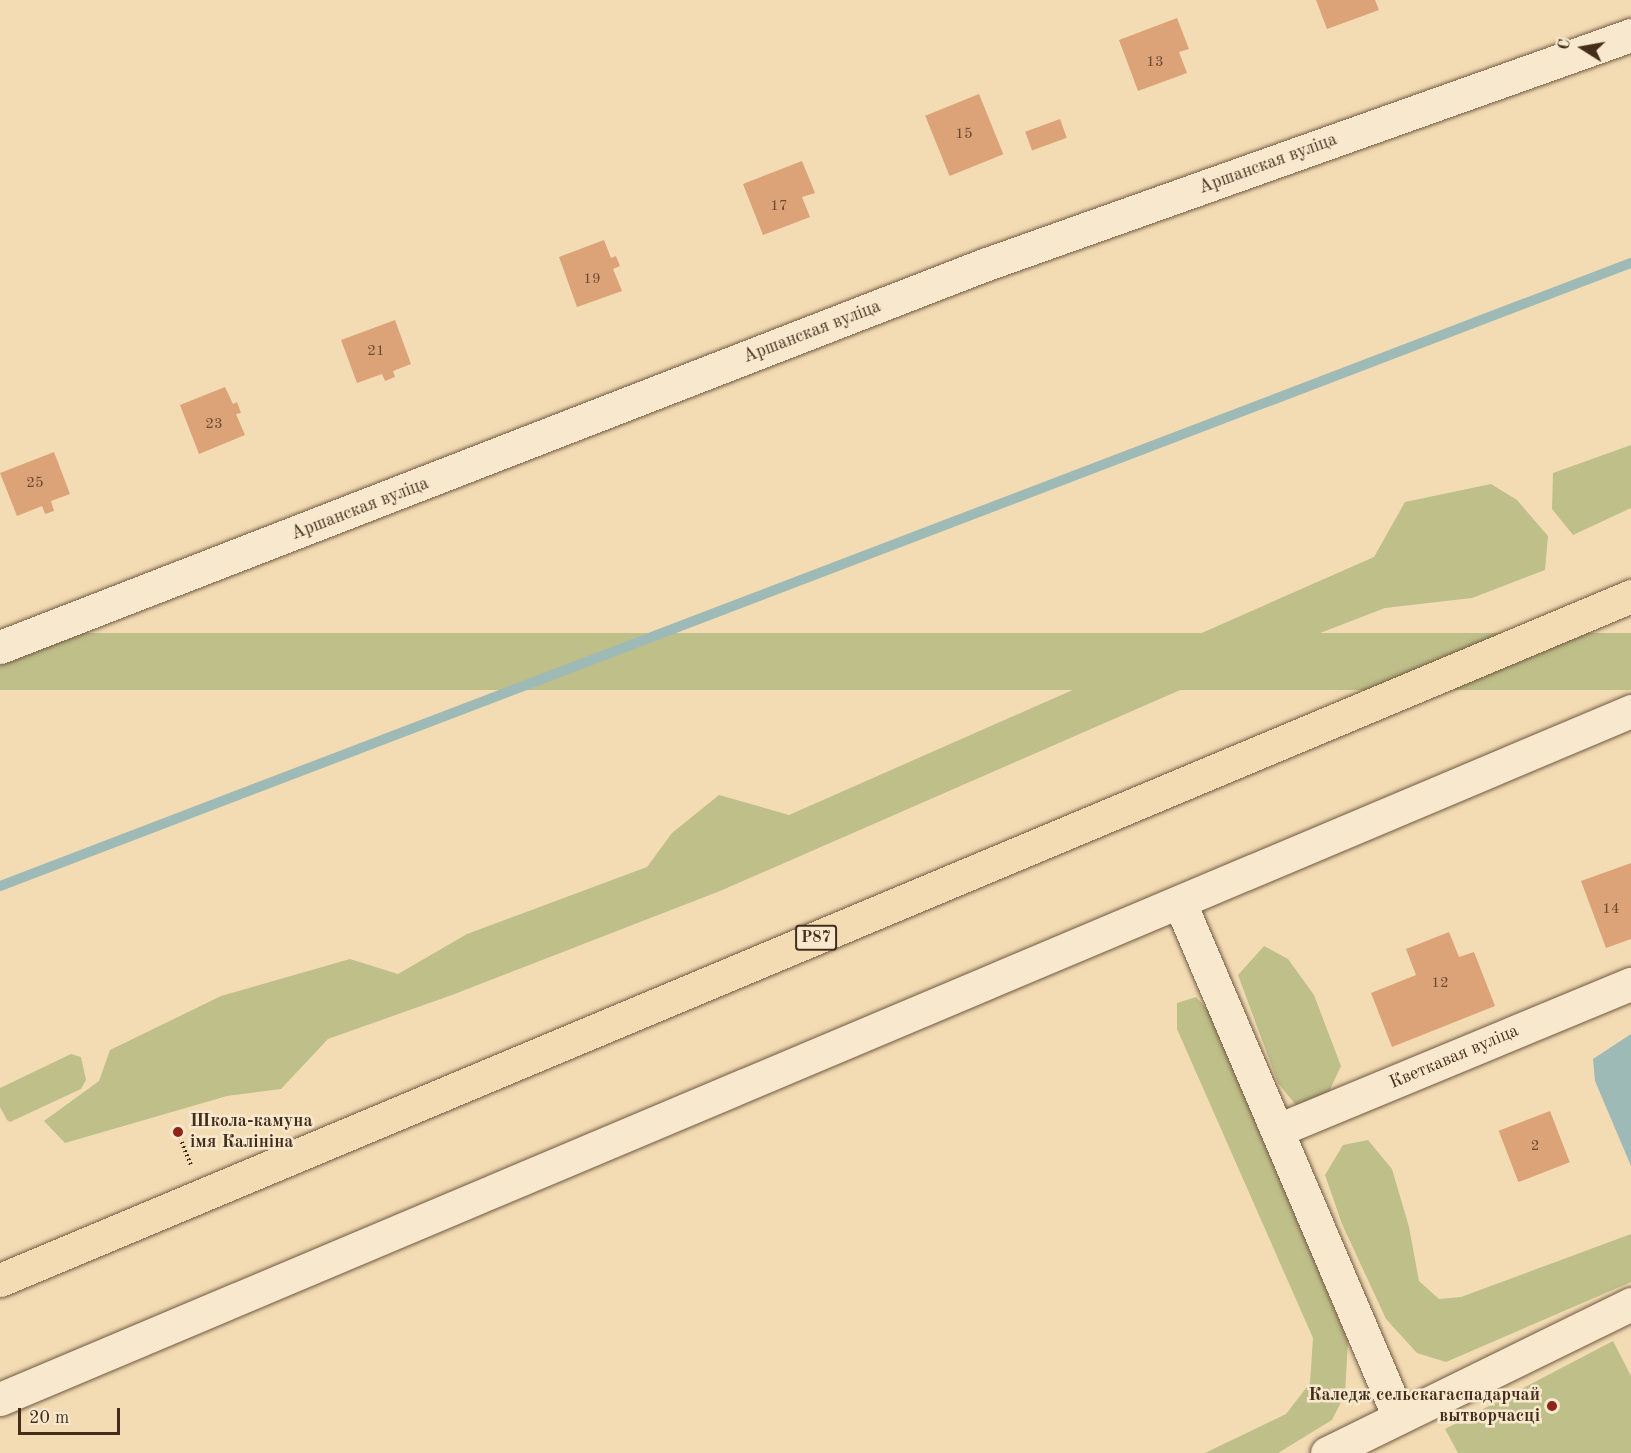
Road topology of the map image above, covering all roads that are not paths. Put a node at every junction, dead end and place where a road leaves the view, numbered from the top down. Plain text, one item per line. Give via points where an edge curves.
1 (1631, 35) edge
2 (1631, 596) edge
3 (0, 647) edge
4 (1631, 711) edge
5 (1180, 903) junction
6 (1631, 984) edge
7 (1278, 1130) junction
8 (0, 1280) edge
9 (1631, 1304) edge
10 (0, 1399) edge
11 (1398, 1415) junction
12 (1327, 1453) edge

1 - 3 street, Аршанская вуліца via 984,265
2 - 8 main road, Р87
4 - 5 street
5 - 7 street
5 - 10 street
6 - 7 street, Кветкавая вуліца
7 - 11 street
9 - 11 street
11 - 12 street

